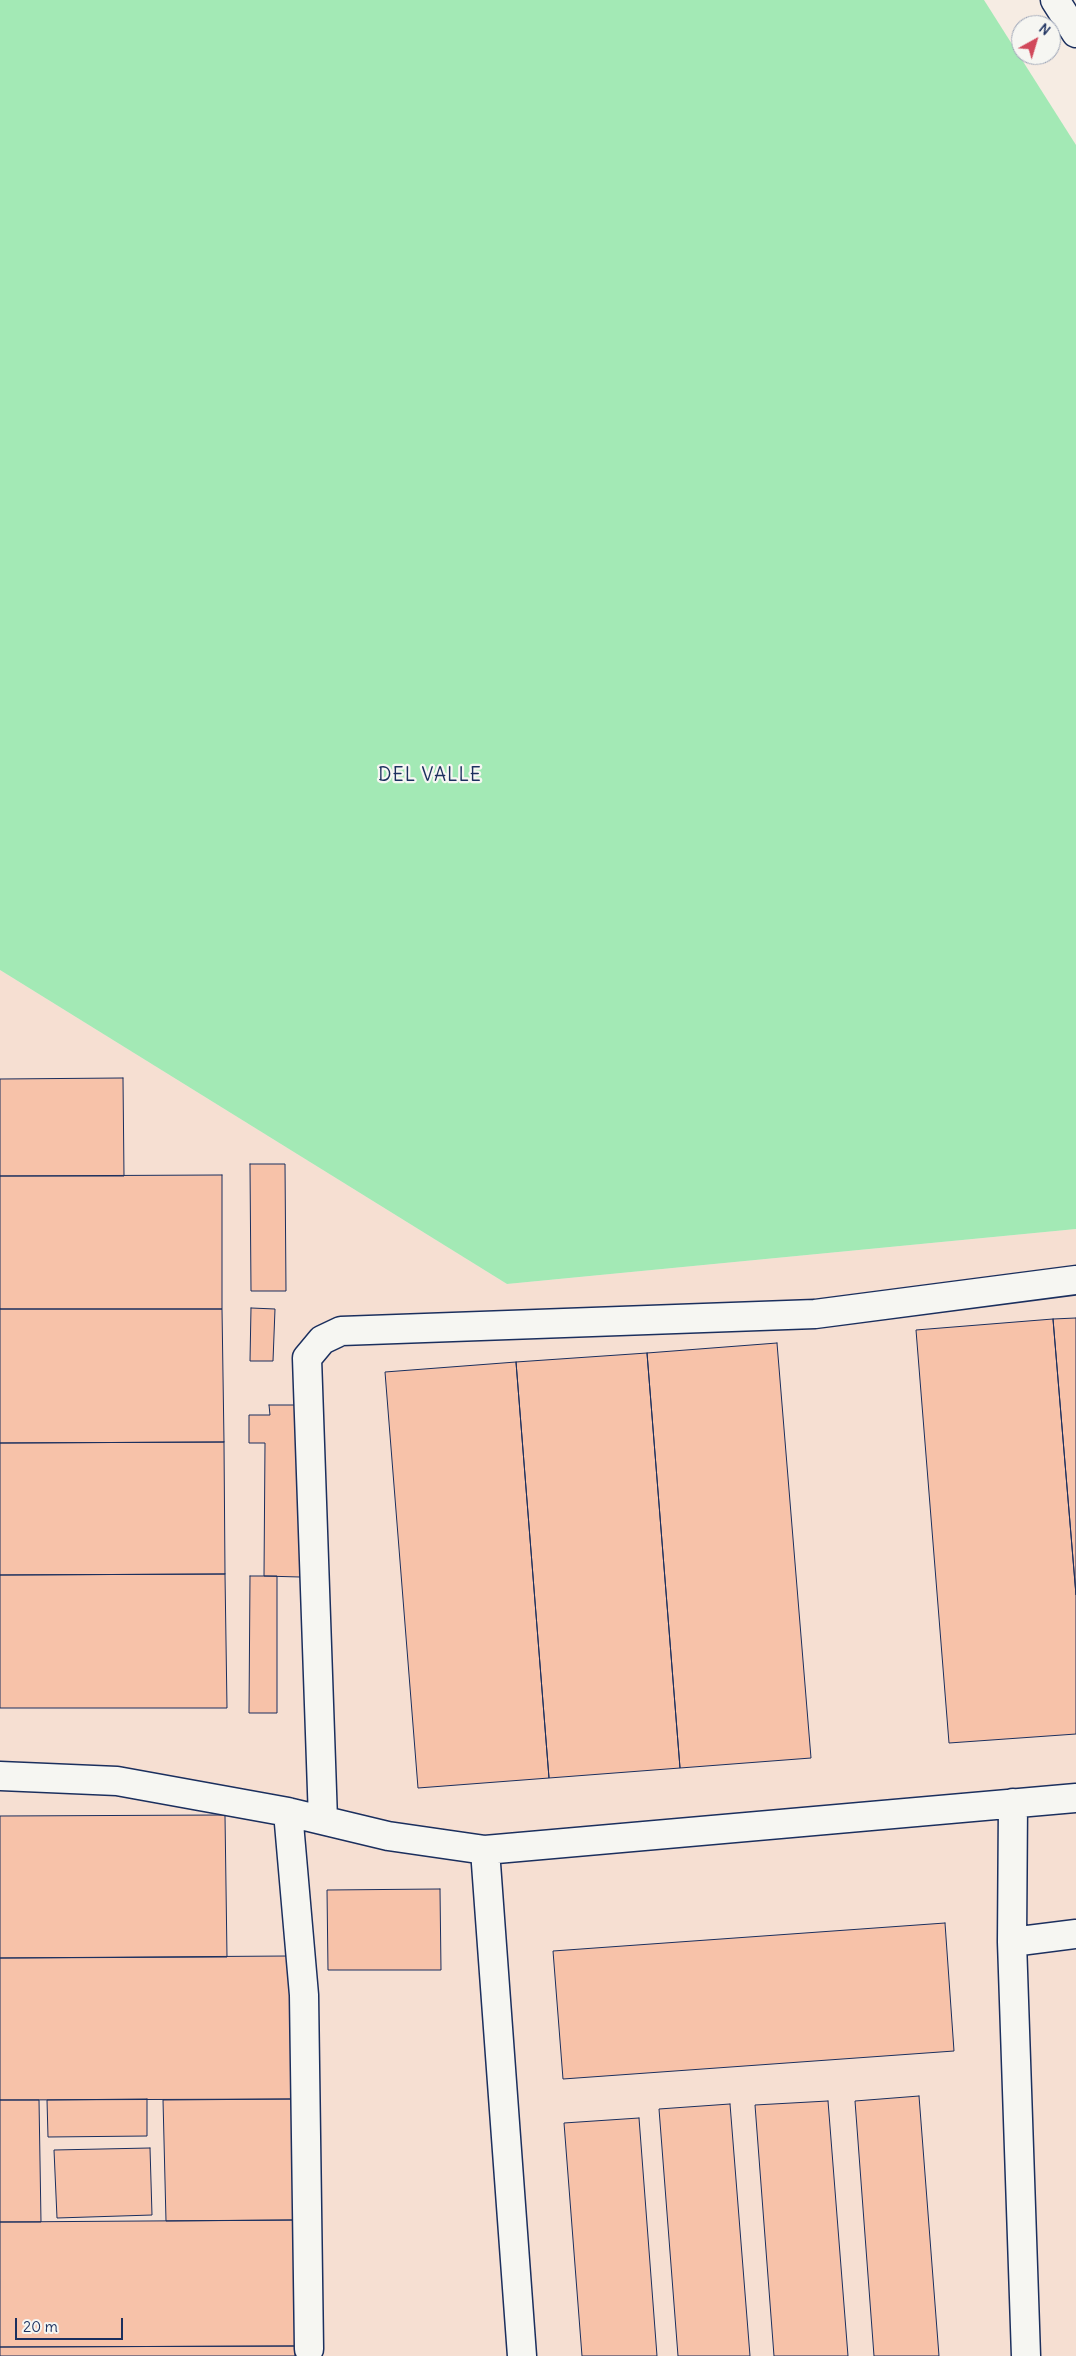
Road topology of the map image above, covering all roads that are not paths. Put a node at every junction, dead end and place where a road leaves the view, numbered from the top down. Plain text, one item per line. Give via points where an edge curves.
1 (1055, 0) edge
2 (1076, 33) edge
3 (1076, 1280) edge
4 (0, 1776) edge
5 (1076, 1798) edge
6 (1013, 1803) junction
7 (288, 1812) junction
8 (323, 1820) junction
9 (485, 1850) junction
10 (1076, 1934) edge
11 (1012, 1942) junction
12 (308, 2349) dead end
13 (522, 2356) edge
14 (1026, 2356) edge

1 - 2 street
3 - 8 street via 815,1314 341,1331 322,1340 308,1358
4 - 7 street via 117,1781
5 - 6 street
6 - 9 street
6 - 11 street
7 - 8 street
7 - 12 street via 304,1995
8 - 9 street via 388,1836
9 - 13 street
10 - 11 street
11 - 14 street

